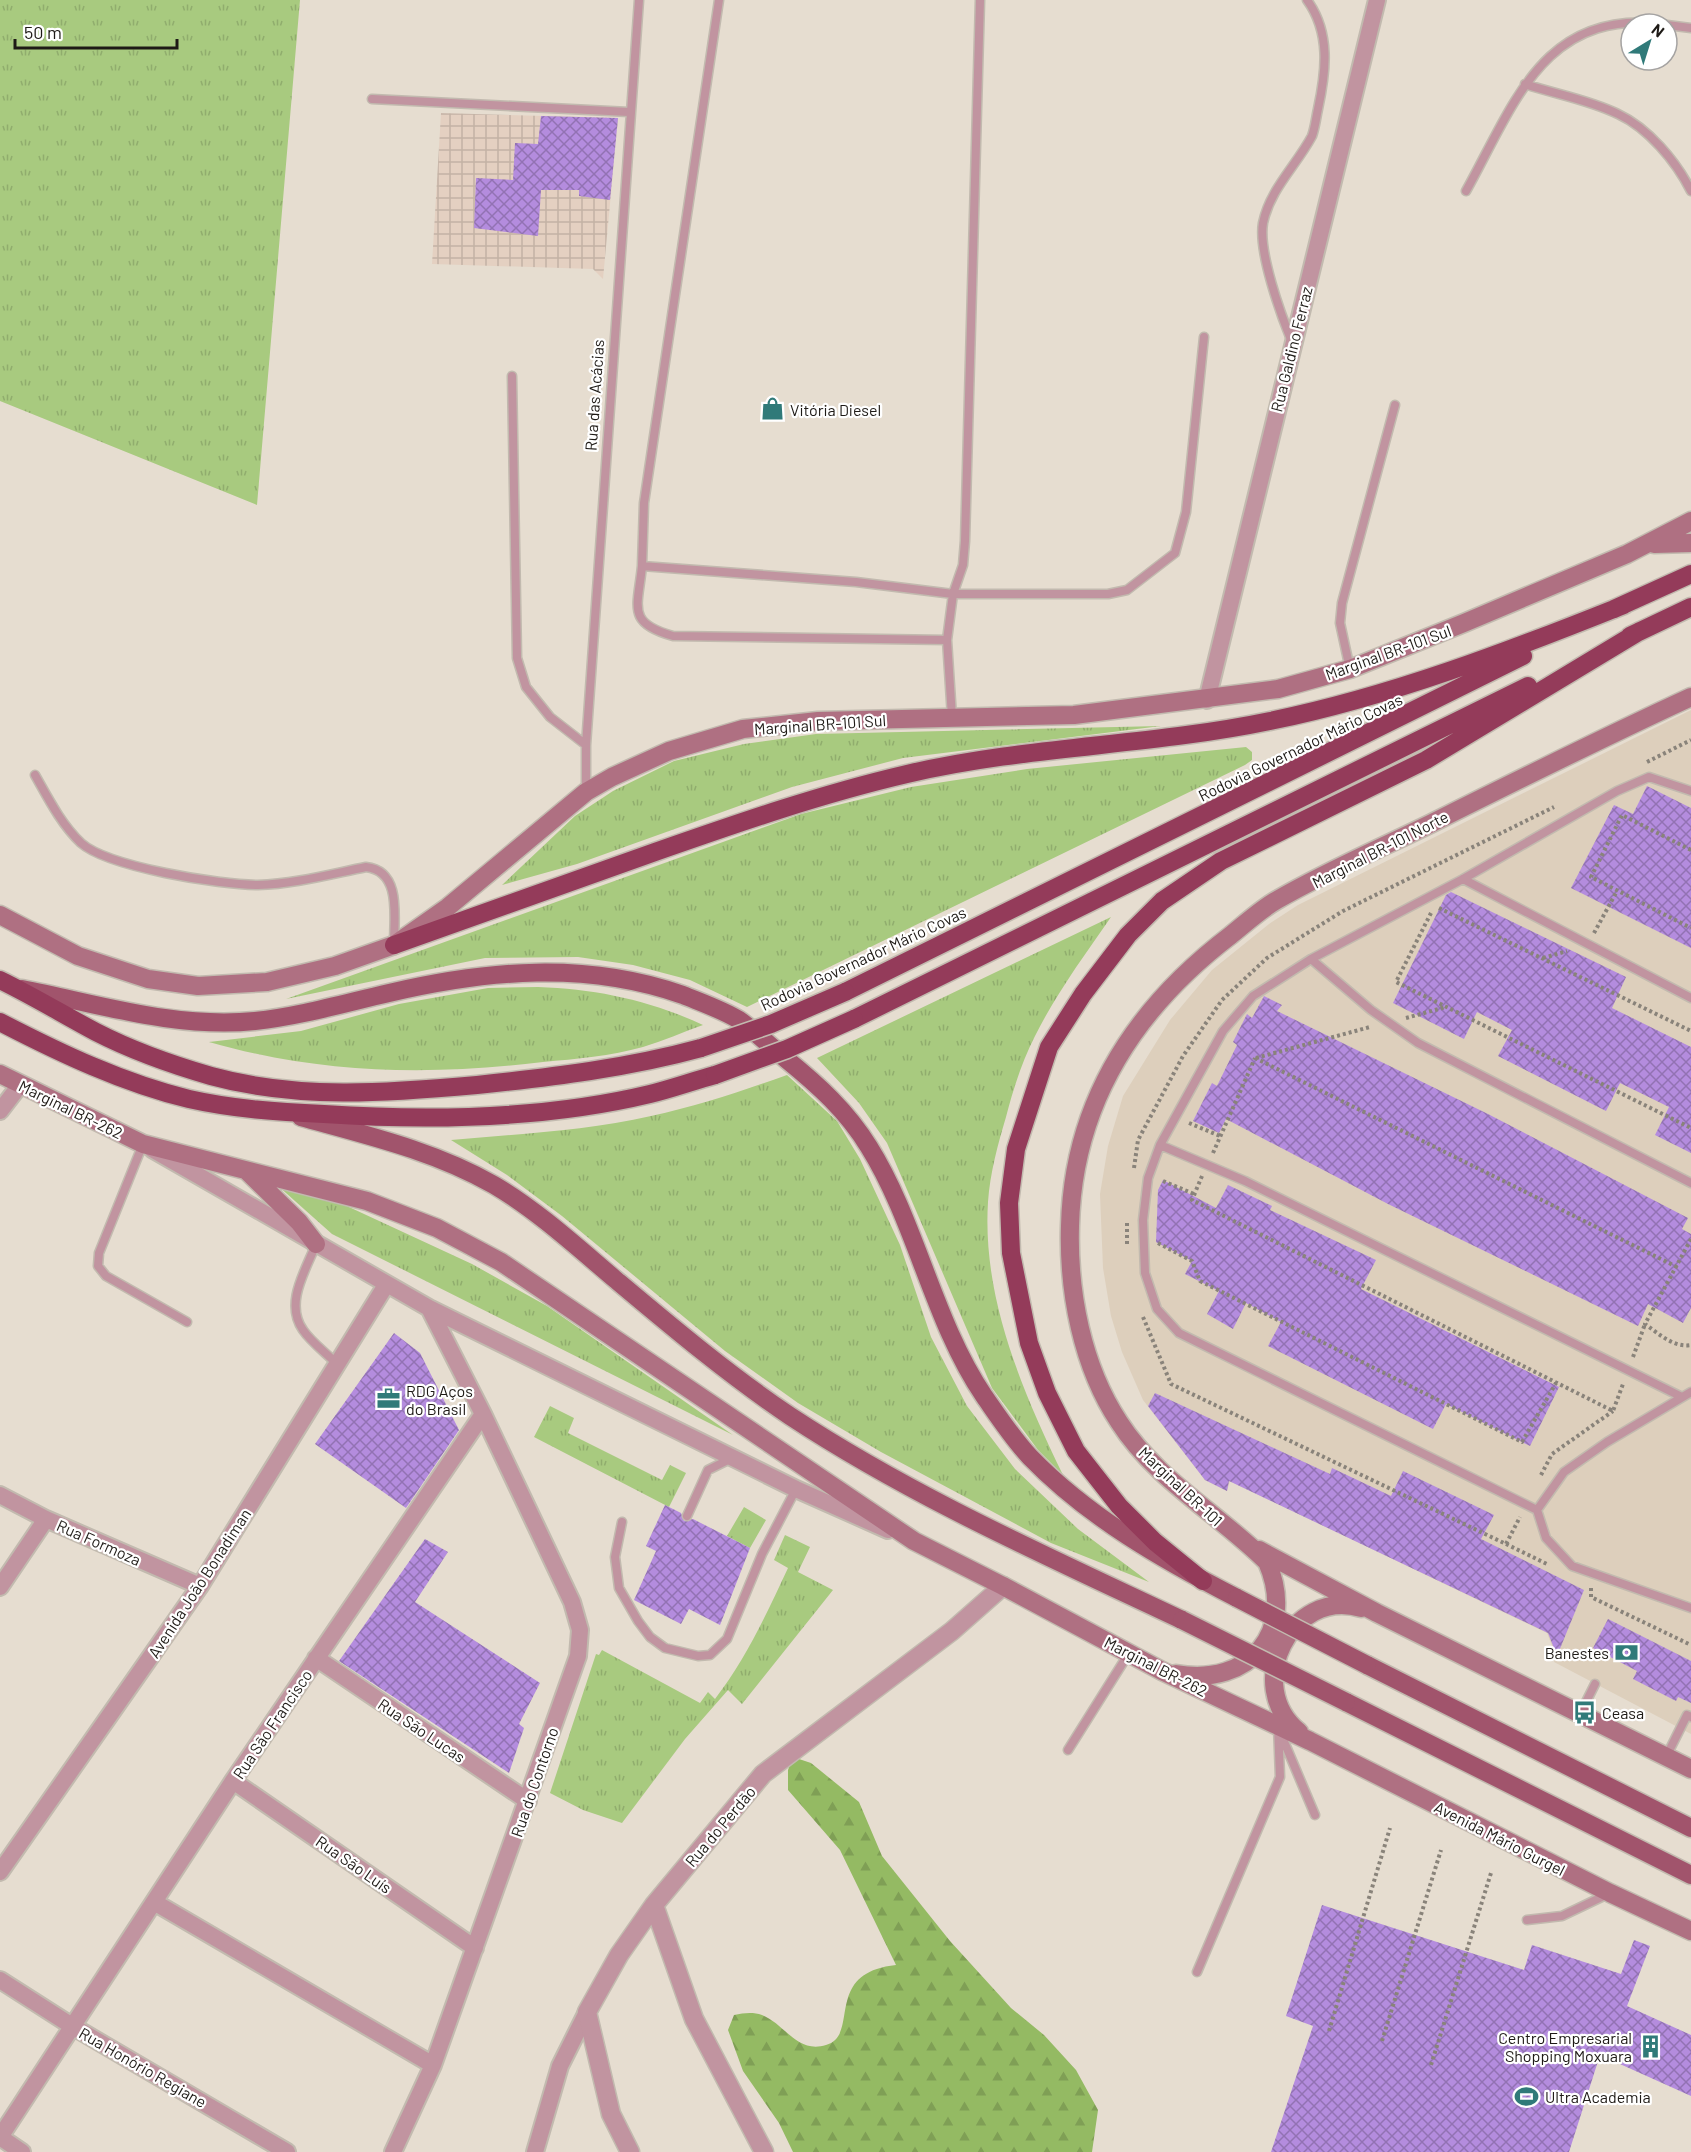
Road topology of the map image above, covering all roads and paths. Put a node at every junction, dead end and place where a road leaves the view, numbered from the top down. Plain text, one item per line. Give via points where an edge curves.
1 (639, 0) edge
2 (719, 0) edge
3 (980, 0) edge
4 (1308, 0) edge
5 (1377, 0) edge
6 (1619, 25) edge
7 (1525, 84) junction
8 (372, 99) dead end
9 (629, 112) junction
10 (1691, 190) edge
11 (1466, 191) dead end
12 (1204, 337) dead end
13 (1292, 343) junction
14 (512, 376) dead end
15 (1395, 405) dead end
16 (1691, 521) edge
17 (1691, 543) edge
18 (1627, 554) junction
19 (642, 566) junction
20 (1686, 577) edge
21 (953, 594) junction
22 (1624, 604) junction
23 (1691, 607) edge
24 (1640, 631) junction
25 (948, 640) junction
26 (1350, 669) junction
27 (1691, 697) edge
28 (1208, 699) junction
29 (952, 717) junction
30 (1691, 740) edge
31 (586, 745) junction
32 (1642, 764) dead end
33 (35, 775) dead end
34 (1691, 781) edge
35 (1678, 785) junction
36 (1691, 791) edge
37 (586, 792) junction
38 (1560, 804) dead end
39 (1691, 849) edge
40 (1463, 879) junction
41 (1, 916) edge
42 (1691, 928) edge
43 (394, 945) junction
44 (1311, 959) junction
45 (0, 980) edge
46 (17, 988) junction
47 (1691, 998) edge
48 (1446, 1007) junction
49 (0, 1022) edge
50 (1388, 1022) junction
51 (1691, 1031) edge
52 (1255, 1058) junction
53 (1114, 1061) joint
54 (0, 1074) edge
55 (20, 1085) junction
56 (0, 1111) edge
57 (282, 1112) junction
58 (1691, 1128) edge
59 (143, 1144) junction
60 (1160, 1145) junction
61 (1208, 1165) junction
62 (246, 1170) junction
63 (1133, 1175) dead end
64 (1691, 1184) edge
65 (1158, 1190) dead end
66 (1194, 1194) junction
67 (1127, 1222) dead end
68 (1156, 1232) dead end
69 (1691, 1239) edge
70 (316, 1244) junction
71 (1129, 1254) dead end
72 (1677, 1267) junction
73 (386, 1286) junction
74 (429, 1308) junction
75 (1143, 1316) dead end
76 (187, 1322) dead end
77 (1646, 1324) junction
78 (1691, 1345) edge
79 (337, 1364) junction
80 (1628, 1370) junction
81 (1556, 1383) junction
82 (1691, 1392) edge
83 (1682, 1397) junction
84 (1613, 1411) junction
85 (483, 1414) junction
86 (733, 1458) junction
87 (796, 1489) junction
88 (0, 1495) edge
89 (1527, 1505) junction
90 (1537, 1510) junction
91 (687, 1516) dead end
92 (46, 1519) junction
93 (622, 1522) dead end
94 (1232, 1533) junction
95 (914, 1541) junction
96 (1506, 1544) junction
97 (1560, 1570) dead end
98 (1203, 1581) junction
99 (200, 1586) junction
100 (1004, 1586) junction
101 (1592, 1586) dead end
102 (0, 1587) edge
103 (1691, 1608) edge
104 (1377, 1613) junction
105 (1691, 1645) edge
106 (1129, 1653) junction
107 (316, 1658) junction
108 (1162, 1671) junction
109 (1595, 1684) dead end
110 (1580, 1714) junction
111 (1691, 1717) edge
112 (1278, 1726) junction
113 (1311, 1741) junction
114 (1068, 1750) dead end
115 (1666, 1757) junction
116 (1691, 1769) edge
117 (233, 1781) junction
118 (528, 1802) junction
119 (1315, 1815) dead end
120 (1390, 1828) dead end
121 (1691, 1828) edge
122 (1441, 1850) dead end
123 (0, 1872) edge
124 (1491, 1873) dead end
125 (1691, 1875) edge
126 (1610, 1893) junction
127 (154, 1902) junction
128 (654, 1905) junction
129 (1527, 1920) dead end
130 (1691, 1931) edge
131 (475, 1948) junction
132 (1197, 1972) dead end
133 (0, 1980) edge
134 (587, 2013) junction
135 (72, 2026) junction
136 (1329, 2031) dead end
137 (1382, 2041) dead end
138 (1431, 2065) dead end
139 (433, 2066) junction
140 (0, 2137) edge
141 (21, 2152) edge
142 (287, 2152) edge
143 (393, 2152) edge
144 (535, 2152) edge
145 (630, 2152) edge
146 (764, 2152) edge

1 - 9 lane, Rua das Acácias
2 - 19 lane via 644,503
3 - 21 lane via 965,541 963,565
4 - 13 lane via 1317,12 1326,52 1322,89 1312,134 1270,199 1263,226 1272,285
5 - 13 street, Rua Galdino Ferraz
6 - 7 lane via 1576,36 1549,54
7 - 10 lane via 1619,114 1655,141
7 - 11 lane
8 - 9 lane
9 - 31 lane, Rua das Acácias
12 - 21 lane via 1186,512 1175,553 1127,590 1118,592
13 - 28 street, Rua Galdino Ferraz
14 - 31 lane via 517,658 525,687 550,717
15 - 26 lane via 1342,603 1340,623
16 - 18 main road, Marginal BR-101 Sul
17 - 18 main road via 1658,542
18 - 26 main road, Marginal BR-101 Sul
19 - 21 lane via 856,582
19 - 25 lane via 638,611 641,622 651,630 673,636
20 - 22 highway, Rodovia Governador Mário Covas
21 - 25 lane
22 - 43 highway via 1491,658 1271,721 1158,741 1025,755 910,773 798,802
22 - 46 highway, Rodovia Governador Mário Covas, bridge via 1402,718 844,992 771,1024 645,1063 394,1093 298,1090 212,1076 172,1063 99,1033
23 - 24 highway
24 - 57 highway, bridge via 854,1019 715,1075 649,1094 488,1115 361,1117
24 - 98 highway via 1426,760 1221,861 1162,901 1128,935 1049,1047 1016,1149 1009,1203 1011,1253 1029,1343 1047,1394 1076,1451 1119,1506
25 - 29 lane
26 - 28 main road, Marginal BR-101 Sul via 1278,688
27 - 53 main road, Marginal BR-101 Norte via 1275,901 1209,952 1157,1000
28 - 29 main road, Marginal BR-101 Sul via 1074,715
29 - 37 main road, Marginal BR-101 Sul via 818,721 743,729 669,751
30 - 32 path
31 - 37 lane, Rua das Acácias
33 - 43 lane via 82,844 108,858 192,878 258,885 377,868 387,876 393,889
34 - 35 lane
35 - 36 lane
35 - 40 lane via 1649,777 1617,791
37 - 43 main road, Marginal BR-101 Sul via 448,907
38 - 63 path via 1343,911 1267,958 1222,1000 1183,1056 1138,1140
39 - 42 path via 1622,815 1591,877
40 - 44 lane
40 - 47 lane
41 - 43 main road, Marginal BR-101 Sul via 78,956 148,979 198,986 267,982 335,966
44 - 50 lane via 1333,981
44 - 60 lane via 1253,996 1223,1031
45 - 46 highway, Rodovia Governador Mário Covas
46 - 98 main road via 200,1023 302,1014 485,974 573,972 682,995 738,1019 844,1111 871,1149 913,1238 945,1321 981,1392 1028,1455 1085,1506 1142,1546
48 - 50 path
48 - 51 path via 1396,982 1434,906
48 - 58 path
49 - 57 highway via 130,1081 190,1099
50 - 52 path
50 - 64 lane via 1418,1043
52 - 61 path
52 - 72 path
53 - 94 main road, Marginal BR-101 via 1086,1130 1075,1170 1069,1255 1083,1342 1119,1422 1145,1456
54 - 55 main road, Marginal BR-262
55 - 56 street
55 - 59 main road, Marginal BR-262
57 - 125 main road, bridge via 397,1144 494,1185 553,1227 707,1354 789,1415 869,1466
59 - 62 main road, Marginal BR-262
59 - 70 street
59 - 76 lane via 99,1253 98,1266 106,1276
60 - 61 lane
60 - 89 lane via 1148,1178 1144,1209 1145,1273 1157,1310 1179,1333
61 - 66 path
61 - 80 lane
62 - 70 main road
62 - 95 main road, Marginal BR-262 via 367,1201 437,1228 501,1262
65 - 66 path via 1163,1180
66 - 81 path via 1192,1200
67 - 71 path
68 - 81 path via 1156,1242 1192,1260 1200,1281 1522,1442
69 - 72 path
70 - 73 street
70 - 79 lane via 296,1294 295,1311 302,1330
72 - 77 path
73 - 74 street
73 - 79 street, Avenida João Bonadiman
74 - 85 street
74 - 86 street
75 - 96 path via 1172,1384
77 - 78 path via 1666,1340 1682,1347
77 - 80 path
79 - 99 street, Avenida João Bonadiman
80 - 83 lane
80 - 84 path
81 - 84 path
82 - 83 lane
83 - 90 lane via 1564,1472
84 - 89 path via 1552,1454
85 - 107 street, Rua São Francisco
85 - 118 street, Rua do Contorno via 572,1602 580,1630 578,1656
86 - 87 street
86 - 91 lane via 705,1474
87 - 93 lane via 762,1554 727,1640 710,1655 665,1648 638,1621 619,1588 615,1557
87 - 95 street
88 - 92 street, Rua Formoza
89 - 90 lane
89 - 96 path
90 - 103 lane via 1546,1538 1572,1566
92 - 99 street, Rua Formoza
92 - 102 street
94 - 104 main road
94 - 108 main road via 1267,1562 1276,1582 1274,1626 1263,1646 1247,1661 1227,1671 1185,1676
95 - 100 main road, Marginal BR-262
96 - 97 path
98 - 121 main road, bridge
99 - 123 street, Avenida João Bonadiman
100 - 106 main road, Marginal BR-262
100 - 128 street, Rua do Perdão via 952,1631 763,1774
101 - 105 path via 1591,1598
104 - 110 main road
104 - 113 main road via 1354,1606 1329,1607 1306,1617 1288,1634 1276,1656 1273,1680 1278,1704 1291,1726
106 - 108 main road, Marginal BR-262
106 - 114 lane
107 - 117 street, Rua São Francisco
107 - 118 street, Rua São Lucas
108 - 112 main road, Marginal BR-262
109 - 110 lane
110 - 115 main road
111 - 115 lane via 1687,1715
112 - 113 main road, Marginal BR-262
112 - 119 lane
112 - 132 lane via 1280,1777
113 - 126 main road, Avenida Mário Gurgel
115 - 116 main road
117 - 127 street, Rua São Francisco
117 - 131 street, Rua São Luís
118 - 131 street, Rua do Contorno
120 - 136 path
122 - 137 path
124 - 138 path
126 - 129 lane via 1562,1916
126 - 130 main road, Avenida Mário Gurgel
127 - 135 street, Rua São Francisco
127 - 139 street
128 - 134 street, Rua do Perdão
128 - 146 street via 694,2019
131 - 139 street, Rua do Contorno
133 - 135 street, Rua Honório Regiane
134 - 144 street via 560,2066
134 - 145 street via 611,2114
135 - 140 street, Rua São Francisco
135 - 142 street, Rua Honório Regiane
139 - 143 street, Rua do Contorno
140 - 141 street

